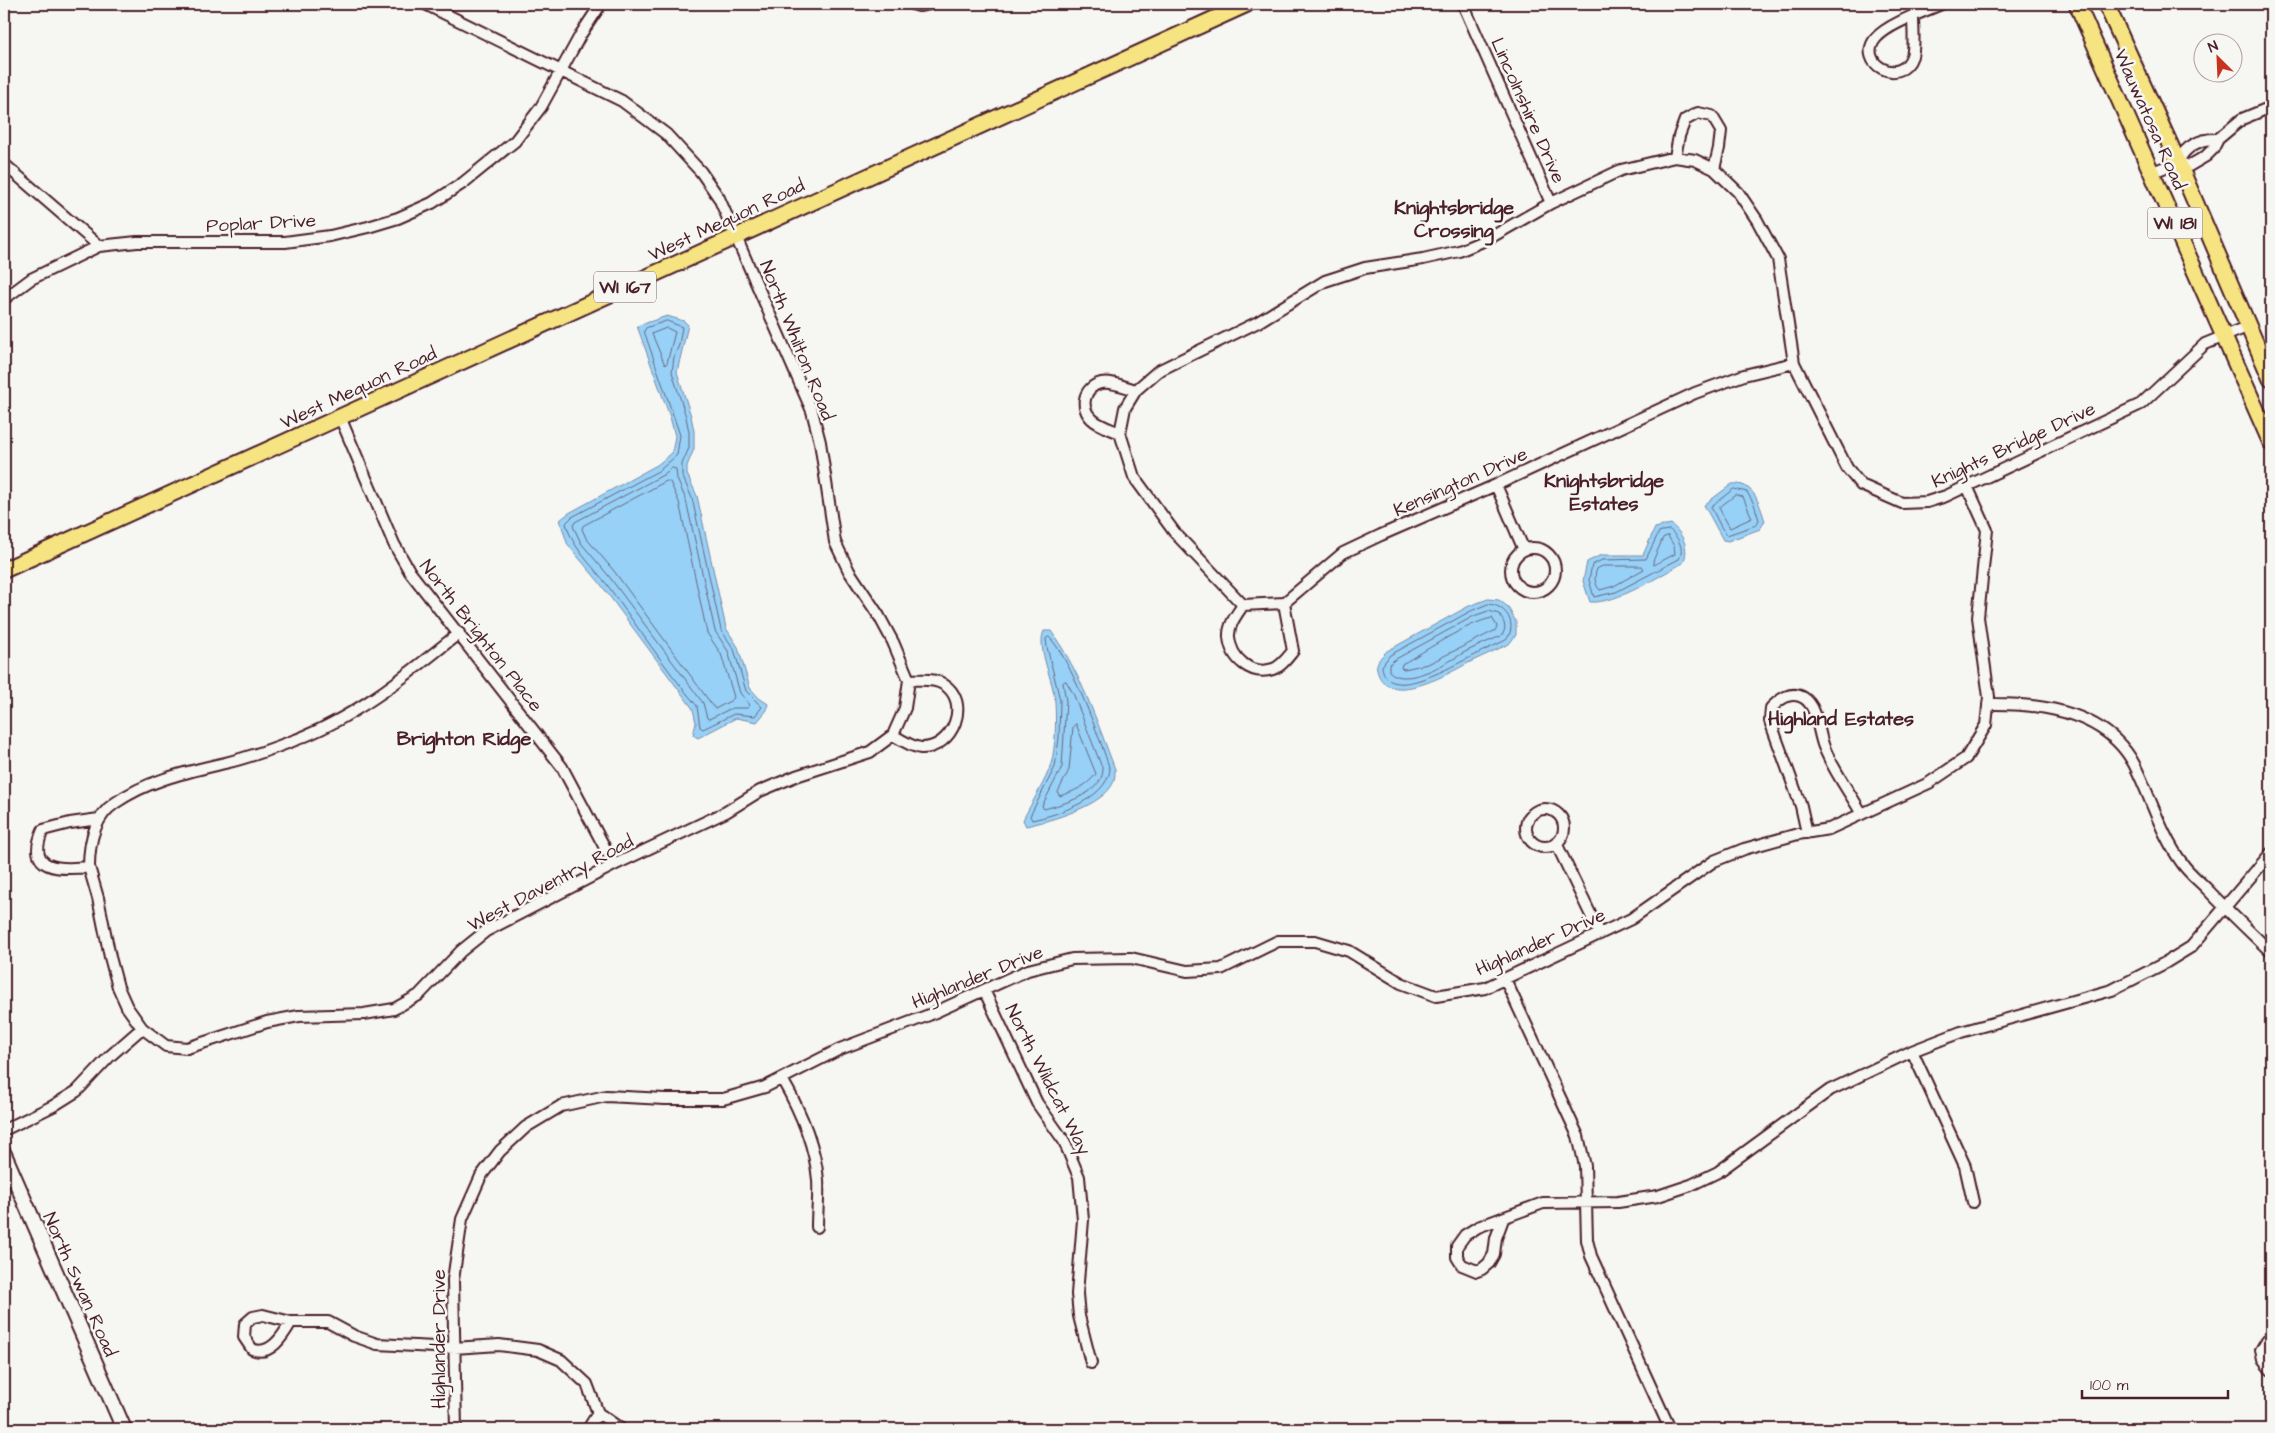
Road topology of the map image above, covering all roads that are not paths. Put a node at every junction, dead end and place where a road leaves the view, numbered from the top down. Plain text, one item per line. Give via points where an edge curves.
1 (426, 4) edge
2 (601, 4) edge
3 (912, 4) edge
4 (930, 4) edge
5 (1247, 4) edge
6 (1463, 4) edge
7 (1941, 4) edge
8 (2077, 4) edge
9 (2106, 4) edge
10 (1913, 17) junction
11 (561, 72) junction
12 (2271, 107) edge
13 (2218, 139) junction
14 (1675, 157) junction
15 (2178, 162) junction
16 (4, 164) edge
17 (1714, 169) junction
18 (2153, 172) junction
19 (1550, 203) junction
20 (736, 236) junction
21 (99, 246) junction
22 (4, 299) edge
23 (2249, 326) junction
24 (2224, 336) junction
25 (1794, 363) junction
26 (2271, 379) edge
27 (1136, 390) junction
28 (340, 417) junction
29 (1120, 433) junction
30 (2271, 443) edge
31 (1496, 486) junction
32 (1967, 486) junction
33 (1524, 550) junction
34 (4, 570) edge
35 (1284, 603) junction
36 (1243, 605) junction
37 (459, 633) junction
38 (909, 680) junction
39 (1988, 704) junction
40 (893, 735) junction
41 (1862, 814) junction
42 (98, 819) junction
43 (1807, 833) junction
44 (1556, 843) dead end
45 (2271, 853) edge
46 (614, 865) junction
47 (89, 867) junction
48 (2225, 908) junction
49 (1600, 934) junction
50 (2271, 952) edge
51 (1505, 979) junction
52 (984, 990) junction
53 (142, 1028) junction
54 (1912, 1051) junction
55 (782, 1079) junction
56 (4, 1130) edge
57 (4, 1154) edge
58 (1586, 1201) junction
59 (1973, 1202) dead end
60 (1503, 1219) junction
61 (817, 1227) dead end
62 (291, 1322) junction
63 (2271, 1338) edge
64 (454, 1348) junction
65 (1091, 1363) dead end
66 (2271, 1370) edge
67 (598, 1413) junction
68 (124, 1429) edge
69 (456, 1429) edge
70 (588, 1429) edge
71 (621, 1429) edge
72 (1670, 1429) edge

1 - 11 street, North Whilton Road
2 - 11 street, Poplar Drive
3 - 4 street
5 - 20 main road, West Mequon Road / WI 167
6 - 19 street, Lincolnshire Drive
7 - 10 street
8 - 18 main road, Wauwatosa Road / WI 181
9 - 15 main road, Wauwatosa Road / WI 181
10 - 10 street via 1877,36 1871,45 1871,55 1877,66 1887,71 1906,65 1912,55
11 - 20 street, North Whilton Road via 622,101 666,134 701,172 719,198
11 - 21 street, Poplar Drive via 515,141 463,183 432,203 398,218 330,236 285,242 138,242
12 - 13 street via 2242,119
13 - 15 street via 2208,139 2182,151
13 - 15 street via 2206,156 2189,166
14 - 17 street via 1695,160
14 - 17 street via 1685,120 1698,113 1712,116 1720,131
14 - 19 street via 1621,170
15 - 18 street
15 - 23 main road, Wauwatosa Road / WI 181
16 - 21 street
17 - 25 street, Knights Bridge Drive via 1738,192 1778,259
18 - 24 main road, Wauwatosa Road / WI 181
19 - 27 street via 1459,251 1365,268 1325,281 1258,322 1158,370
20 - 28 main road, West Mequon Road / WI 167
20 - 38 street, North Whilton Road via 812,411 820,442 831,527 840,555 879,616
21 - 22 street, Poplar Drive via 31,279
23 - 24 street, Knights Bridge Drive
23 - 26 main road, Wauwatosa Road / WI 181
24 - 30 main road, Wauwatosa Road / WI 181
24 - 32 street, Knights Bridge Drive via 2205,344 2141,404
25 - 31 street, Kensington Drive via 1696,392
25 - 32 street, Knights Bridge Drive via 1847,468 1861,485 1902,503 1927,502
27 - 29 street via 1125,408
27 - 29 street via 1103,383 1092,387 1084,398 1084,406 1091,418
28 - 34 main road, West Mequon Road / WI 167
28 - 37 street, North Brighton Place via 394,544 410,572
29 - 36 street via 1134,477 1175,533
31 - 33 street
31 - 35 street, Kensington Drive via 1344,553
32 - 39 street, Highlander Drive via 1987,530 1978,617
33 - 33 street via 1514,560 1512,575 1526,590 1540,590 1552,582 1554,562 1544,551
35 - 36 street
35 - 36 street via 1293,651 1274,669 1256,672 1235,655 1229,636 1233,620
37 - 42 street via 396,683 348,714 292,742 166,777 114,803
37 - 46 street, North Brighton Place via 562,766
38 - 40 street, West Daventry Road via 905,708
38 - 40 street via 943,683 956,702 957,718 950,734 938,744 922,748
39 - 41 street, Highlander Drive via 1986,725 1966,758 1929,783
39 - 48 street via 2022,703 2072,714 2097,725 2122,745 2160,827 2183,865
40 - 46 street, West Daventry Road via 870,752 760,791 726,812
41 - 43 street, Highlander Drive via 1829,829
41 - 43 street via 1824,748 1813,710 1806,699 1797,694 1782,697 1771,708 1770,721 1801,806
42 - 47 street, West Daventry Road via 89,850
42 - 47 street via 43,830 38,843 41,859 51,868
43 - 49 street, Highlander Drive via 1744,849 1714,861 1631,919
44 - 49 street
45 - 48 street
46 - 53 street, West Daventry Road via 486,931 461,951 419,996 394,1009 364,1014 300,1016 267,1022 187,1048 166,1046
47 - 53 street, West Daventry Road via 118,986 127,1008
48 - 50 street
48 - 54 street via 2191,947 2112,990 1961,1032
49 - 51 street, Highlander Drive
51 - 52 street, Highlander Drive via 1485,988 1436,996 1401,983 1349,951 1315,941 1278,941 1221,969 1187,971 1131,958 1072,959 1028,970
51 - 58 street via 1578,1136 1586,1166
52 - 55 street, Highlander Drive via 840,1049
52 - 65 street, North Wildcat Way via 1037,1103 1064,1141 1079,1177 1084,1220 1077,1294
53 - 56 street via 77,1091
54 - 58 street via 1830,1090 1718,1172 1692,1186 1658,1196
54 - 59 street via 1965,1166
55 - 61 street via 795,1101 814,1153 818,1182
55 - 64 street, Highlander Drive via 723,1099 606,1096 561,1106 526,1127 500,1151 482,1176 462,1219 453,1280
57 - 68 street, North Swan Road
58 - 60 street via 1543,1203
58 - 72 street via 1587,1240 1591,1256
60 - 60 street via 1478,1227 1460,1240 1456,1252 1462,1265 1477,1271 1489,1263
62 - 62 street via 258,1315 245,1324 244,1337 252,1349 263,1351 273,1347
62 - 64 street via 328,1322 377,1344
63 - 66 street via 2261,1350 2263,1360
64 - 67 street via 499,1345 538,1350 561,1360 587,1384
64 - 69 street, Highlander Drive
67 - 70 street
67 - 71 street

